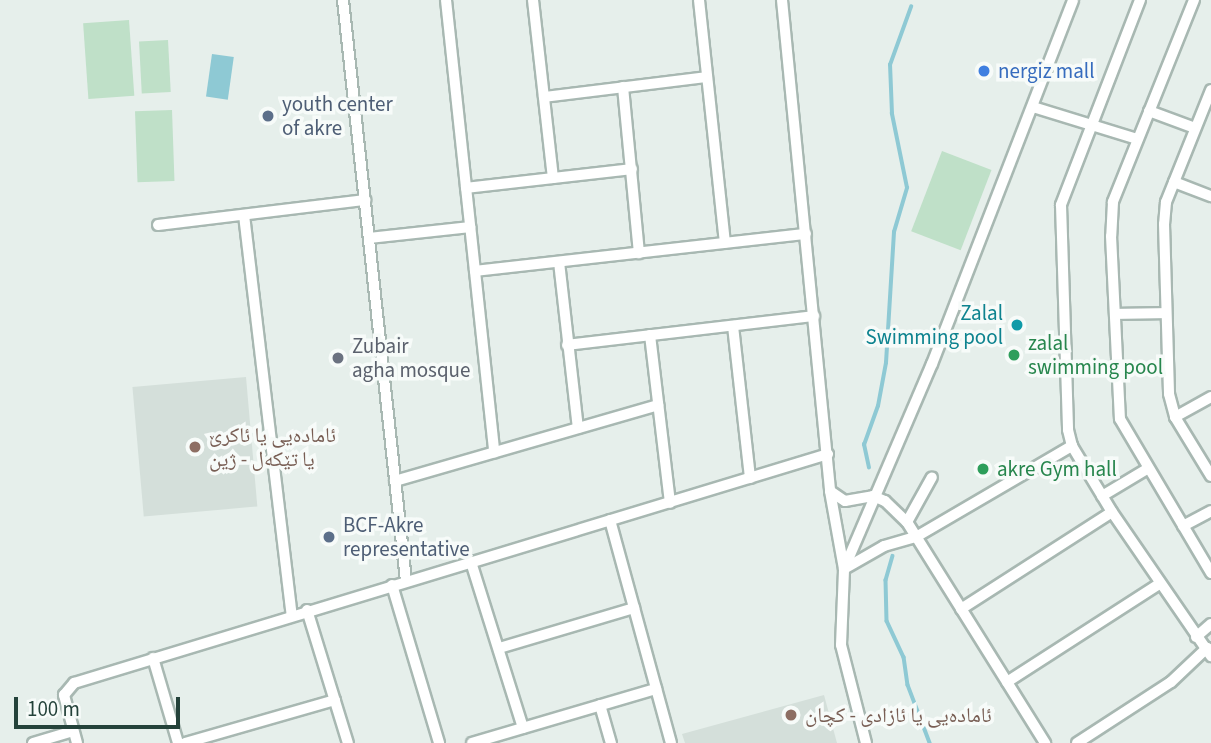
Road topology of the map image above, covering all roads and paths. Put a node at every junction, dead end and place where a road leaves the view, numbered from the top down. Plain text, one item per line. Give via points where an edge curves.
1 (343, 0) edge
2 (446, 0) edge
3 (533, 0) edge
4 (699, 0) edge
5 (782, 0) edge
6 (1073, 0) edge
7 (1140, 0) edge
8 (1194, 0) edge
9 (707, 77) junction
10 (622, 88) junction
11 (1211, 90) edge
12 (544, 97) junction
13 (1033, 107) junction
14 (1149, 111) junction
15 (1094, 122) junction
16 (1195, 128) junction
17 (1137, 139) junction
18 (632, 169) junction
19 (553, 178) junction
20 (1174, 182) junction
21 (466, 188) junction
22 (1211, 196) edge
23 (365, 200) junction
24 (244, 215) junction
25 (158, 225) dead end
26 (470, 227) junction
27 (806, 234) junction
28 (369, 238) junction
29 (725, 243) junction
30 (639, 253) junction
31 (559, 262) junction
32 (475, 271) junction
33 (1166, 313) junction
34 (1116, 314) junction
35 (814, 316) junction
36 (733, 326) junction
37 (650, 335) junction
38 (567, 345) junction
39 (1211, 397) edge
40 (658, 405) junction
41 (1175, 416) junction
42 (578, 428) junction
43 (1072, 446) junction
44 (494, 452) junction
45 (828, 454) junction
46 (1147, 469) junction
47 (1211, 475) edge
48 (932, 477) dead end
49 (750, 478) junction
50 (395, 481) junction
51 (831, 491) junction
52 (873, 496) junction
53 (1102, 496) junction
54 (670, 503) junction
55 (1211, 511) edge
56 (1112, 512) junction
57 (610, 520) junction
58 (907, 522) junction
59 (1183, 526) junction
60 (916, 537) junction
61 (471, 562) junction
62 (844, 569) junction
63 (1211, 573) edge
64 (406, 581) junction
65 (1159, 584) junction
66 (392, 585) junction
67 (634, 608) junction
68 (961, 609) junction
69 (307, 610) junction
70 (292, 615) junction
71 (1211, 624) edge
72 (1196, 637) junction
73 (499, 648) junction
74 (1209, 652) edge
75 (153, 658) junction
76 (1007, 682) junction
77 (656, 689) junction
78 (335, 700) junction
79 (600, 705) junction
80 (523, 728) junction
81 (73, 731) junction
82 (33, 743) edge
83 (77, 743) edge
84 (178, 743) edge
85 (185, 743) edge
86 (348, 743) edge
87 (439, 743) edge
88 (472, 743) edge
89 (611, 743) edge
90 (671, 743) edge
91 (866, 743) edge
92 (1045, 743) edge
93 (1077, 743) edge

1 - 23 street
2 - 21 street
3 - 12 street
4 - 9 street
5 - 27 street
6 - 13 street
7 - 15 street
8 - 14 street
9 - 10 street
9 - 29 street
10 - 12 street
10 - 18 street
11 - 16 street
12 - 19 street
13 - 15 street
13 - 52 street via 932,364
14 - 16 street
14 - 17 street
15 - 17 street
15 - 43 street via 1060,205
16 - 20 street
17 - 34 street via 1113,202
18 - 19 street
18 - 30 street
19 - 21 street
20 - 22 street
20 - 33 street via 1164,224
21 - 26 street
23 - 24 street
23 - 28 street
24 - 25 street
24 - 70 street
26 - 28 street
26 - 32 street
27 - 29 street
27 - 35 street
28 - 50 street
29 - 30 street
30 - 31 street
31 - 32 street
31 - 38 street
32 - 44 street
33 - 34 street
33 - 41 street via 1169,394
34 - 46 street via 1120,419
35 - 36 street
35 - 45 street
36 - 37 street
36 - 49 street
37 - 38 street
37 - 40 street
38 - 42 street
39 - 41 street
40 - 42 street
40 - 54 street
41 - 47 street
42 - 44 street
43 - 53 street
43 - 60 street
44 - 50 street
45 - 49 street
45 - 51 street
46 - 53 street
46 - 59 street
48 - 58 street
49 - 54 street
50 - 64 street
51 - 52 street via 845,501
51 - 62 street
52 - 58 street via 886,501
52 - 62 street
53 - 56 street
54 - 57 street
55 - 59 street
56 - 65 street
56 - 68 street
57 - 61 street
57 - 67 street
58 - 60 street
59 - 63 street
60 - 62 street via 884,547
60 - 68 street
61 - 64 street
61 - 73 street
62 - 91 street via 841,645
64 - 66 street
65 - 72 street
65 - 76 street
66 - 69 street
66 - 87 street
67 - 73 street
67 - 77 street
68 - 76 street
69 - 70 street
69 - 78 street
70 - 75 street
71 - 72 street
72 - 74 street
73 - 80 street
74 - 93 street
75 - 81 street via 67,687 64,699
75 - 84 street
76 - 92 street
77 - 79 street
77 - 90 street
78 - 85 street
78 - 86 street
79 - 80 street
79 - 89 street
80 - 88 street
81 - 82 street
81 - 83 street

